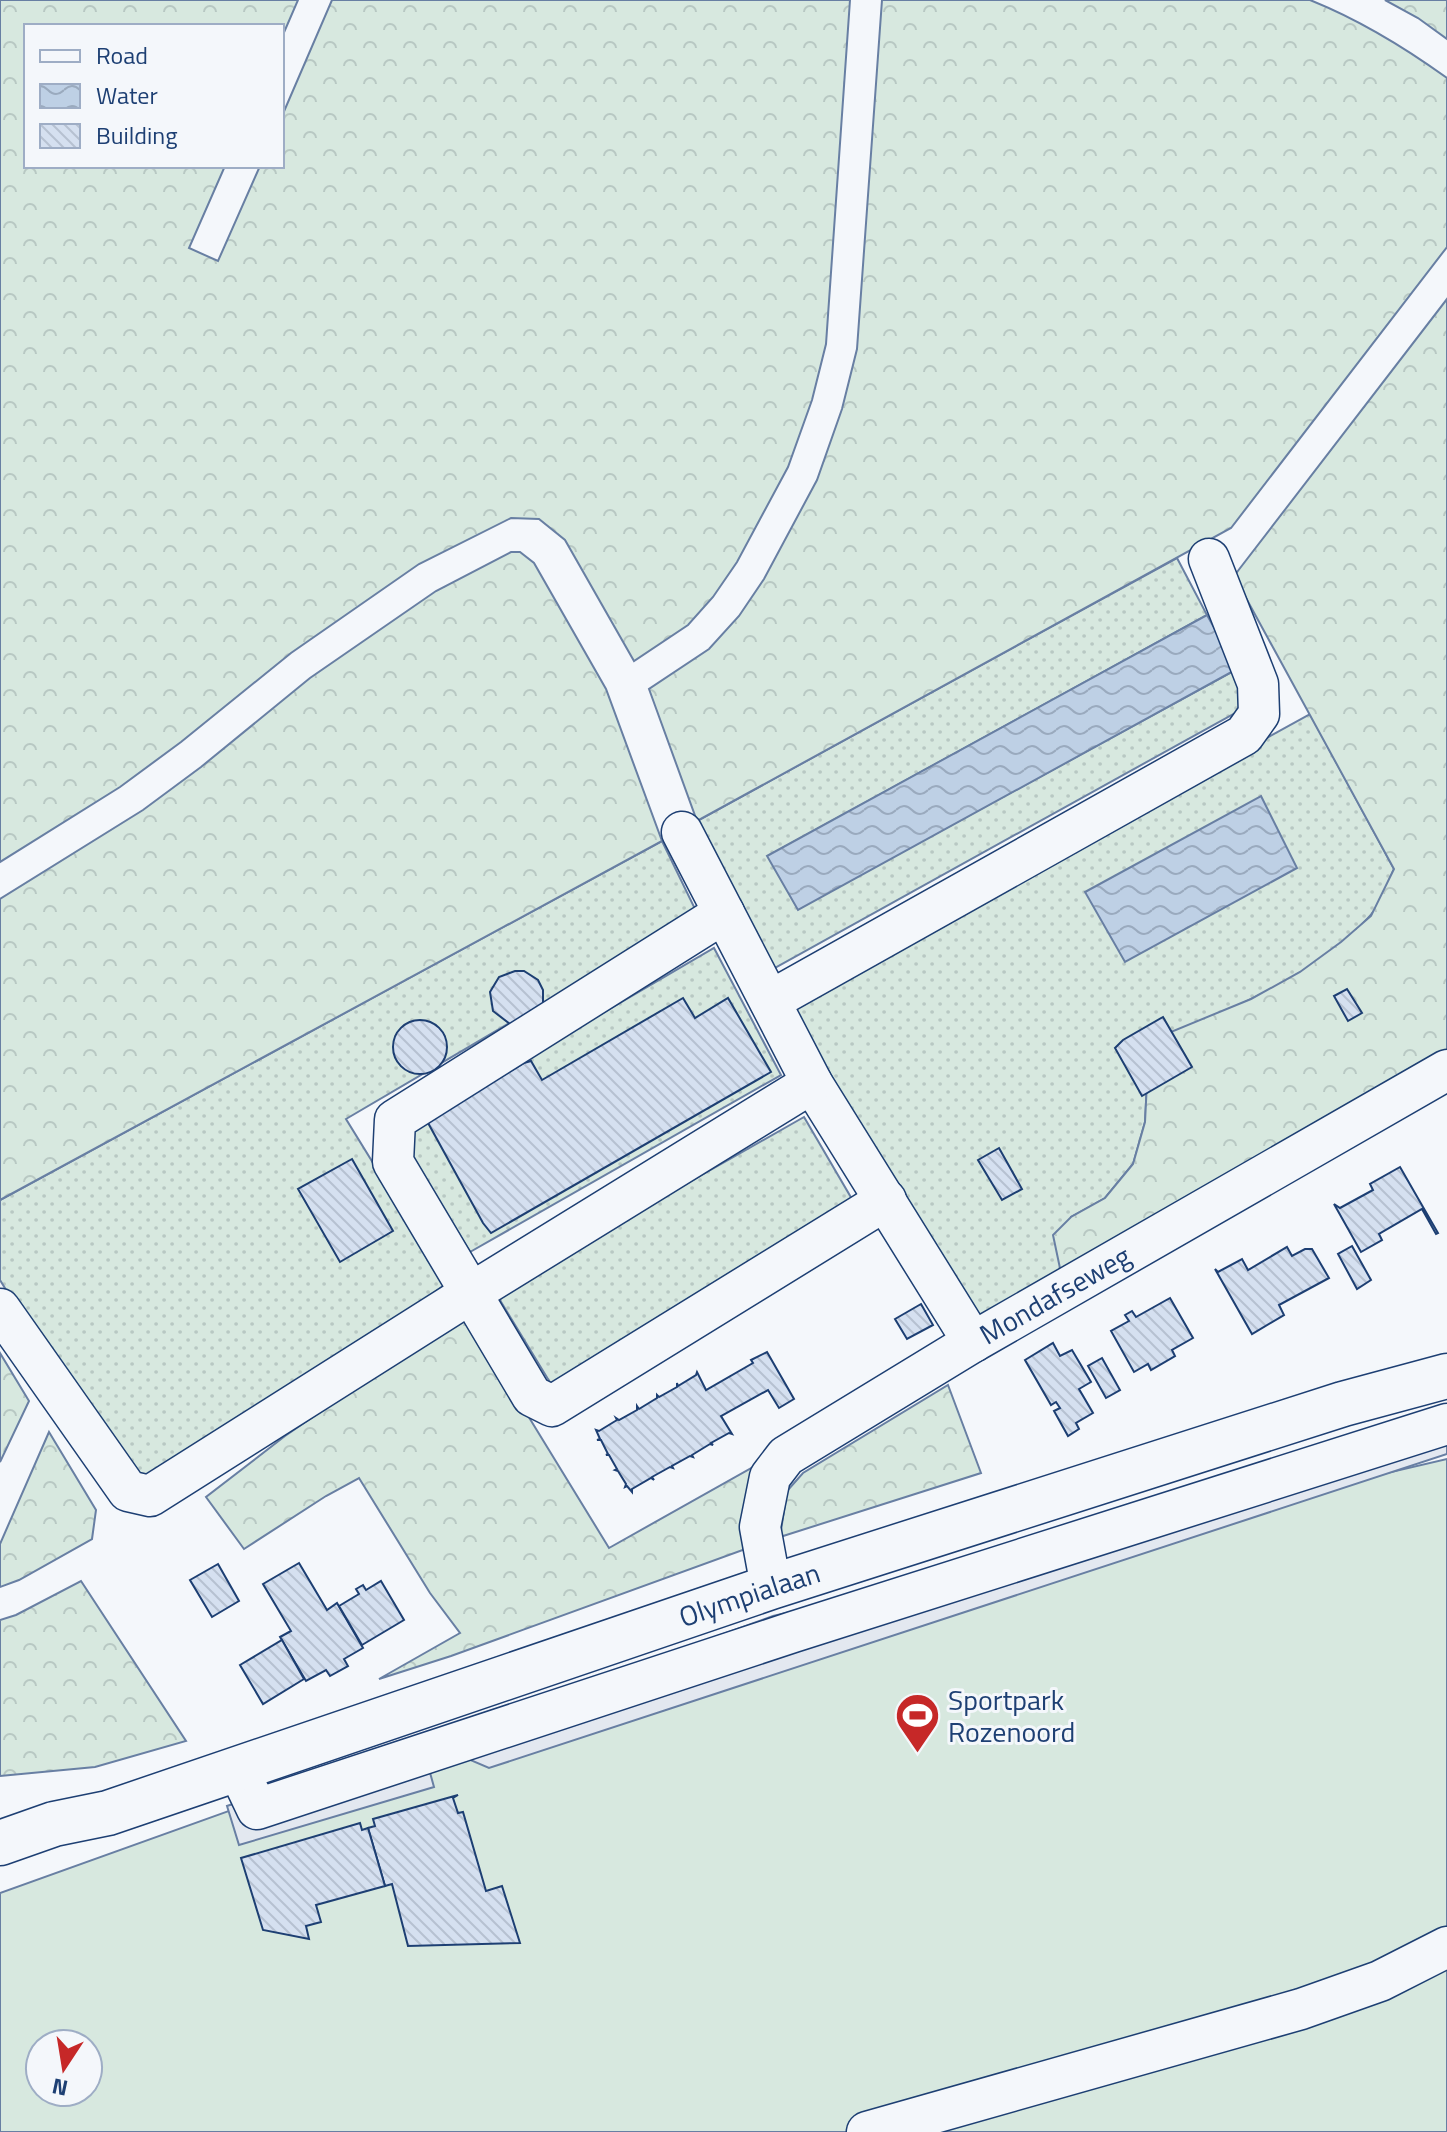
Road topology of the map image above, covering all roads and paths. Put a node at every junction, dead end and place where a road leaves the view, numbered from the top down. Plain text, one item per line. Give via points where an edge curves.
1 (1209, 559) dead end
2 (682, 832) dead end
3 (724, 913) junction
4 (770, 1001) junction
5 (1447, 1070) edge
6 (812, 1083) junction
7 (886, 1200) junction
8 (471, 1293) junction
9 (0, 1309) edge
10 (973, 1342) junction
11 (1447, 1376) edge
12 (1447, 1424) edge
13 (771, 1587) junction
14 (238, 1769) junction
15 (0, 1823) edge
16 (54, 1824) junction
17 (0, 1843) edge
18 (1447, 1947) edge
19 (867, 2132) edge

1 - 4 street via 1258,684 1259,714 1244,735
2 - 3 street
3 - 4 street
3 - 8 street via 395,1120 393,1162
4 - 6 street
5 - 10 street, Mondafseweg
6 - 7 street
6 - 8 street
7 - 8 street via 552,1406 532,1396
7 - 10 street
8 - 9 street via 150,1496 128,1491
10 - 13 street, Mondafseweg via 786,1456 770,1477 760,1527
11 - 13 main road, Olympialaan via 1343,1404
12 - 14 street via 257,1809
13 - 14 main road, Olympialaan
14 - 16 main road, Olympialaan via 108,1813
15 - 16 main road, Olympialaan
16 - 17 main road, Olympialaan
18 - 19 street via 1380,1981 1301,2009

